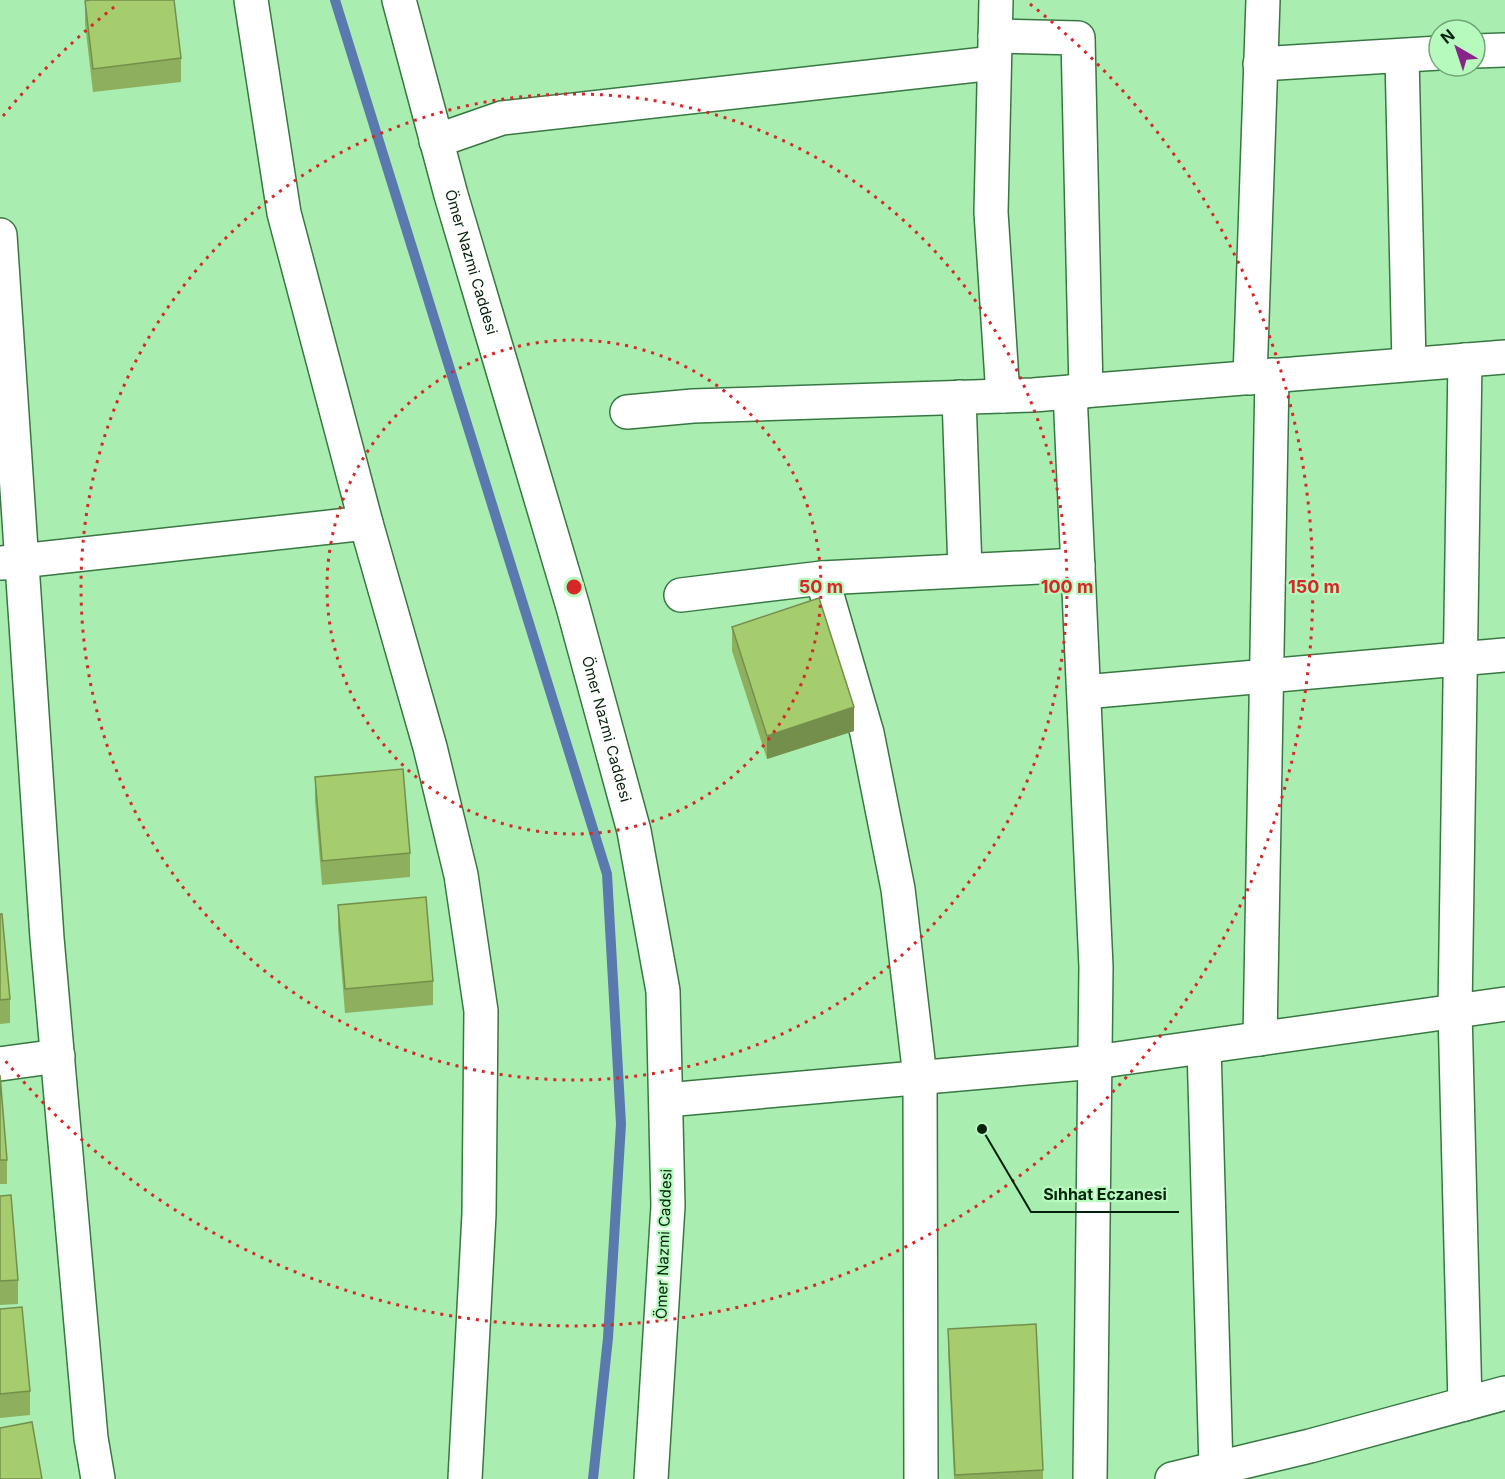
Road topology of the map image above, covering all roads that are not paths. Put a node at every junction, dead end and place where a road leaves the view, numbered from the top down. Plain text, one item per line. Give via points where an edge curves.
1 (251, 0) edge
2 (399, 0) edge
3 (996, 0) edge
4 (1263, 0) edge
5 (995, 49) junction
6 (1505, 50) edge
7 (1487, 51) edge
8 (1427, 55) edge
9 (1402, 56) junction
10 (1260, 64) junction
11 (436, 141) junction
12 (0, 235) edge
13 (1505, 357) edge
14 (1464, 360) junction
15 (1409, 364) junction
16 (1261, 376) junction
17 (1078, 391) junction
18 (1003, 396) junction
19 (959, 397) junction
20 (627, 412) dead end
21 (366, 523) junction
22 (11, 563) edge
23 (1078, 565) junction
24 (965, 570) junction
25 (822, 578) junction
26 (681, 595) dead end
27 (1505, 655) edge
28 (1460, 660) junction
29 (1267, 676) junction
30 (1084, 692) junction
31 (1505, 1004) edge
32 (1455, 1011) junction
33 (1260, 1039) junction
34 (1204, 1047) junction
35 (58, 1056) junction
36 (1095, 1062) junction
37 (0, 1064) edge
38 (920, 1077) junction
39 (666, 1100) junction
40 (1505, 1393) edge
41 (1465, 1404) junction
42 (1216, 1468) junction
43 (98, 1479) edge
44 (465, 1479) edge
45 (651, 1479) edge
46 (921, 1479) edge
47 (1090, 1479) edge
48 (1172, 1479) edge

1 - 21 street via 284,213
2 - 11 street, Ömer Nazmi Caddesi
3 - 5 street
4 - 10 street
5 - 11 street via 502,118
5 - 17 street via 1078,38
5 - 18 street via 991,212
6 - 7 street
8 - 9 street
9 - 10 street
9 - 15 street
10 - 16 street
11 - 39 street, Ömer Nazmi Caddesi via 573,607 634,831 663,991
12 - 22 street
13 - 14 street
14 - 15 street
14 - 28 street
15 - 16 street
16 - 17 street
16 - 29 street
17 - 18 street
17 - 23 street
18 - 19 street
19 - 20 street via 693,406
19 - 24 street
21 - 22 street
21 - 44 street via 459,863 481,1011 479,1214
22 - 35 street
23 - 24 street
23 - 30 street
24 - 25 street
25 - 26 street
25 - 38 street via 867,733 896,878
27 - 28 street
28 - 29 street
28 - 32 street
29 - 30 street
29 - 33 street
30 - 36 street via 1096,967
31 - 32 street
32 - 33 street
32 - 41 street
33 - 34 street
34 - 36 street
34 - 42 street
35 - 37 street
35 - 43 street via 91,1438
36 - 38 street
36 - 47 street
38 - 39 street
38 - 46 street
39 - 45 street, Ömer Nazmi Caddesi via 668,1206
40 - 41 street
41 - 42 street
42 - 48 street

